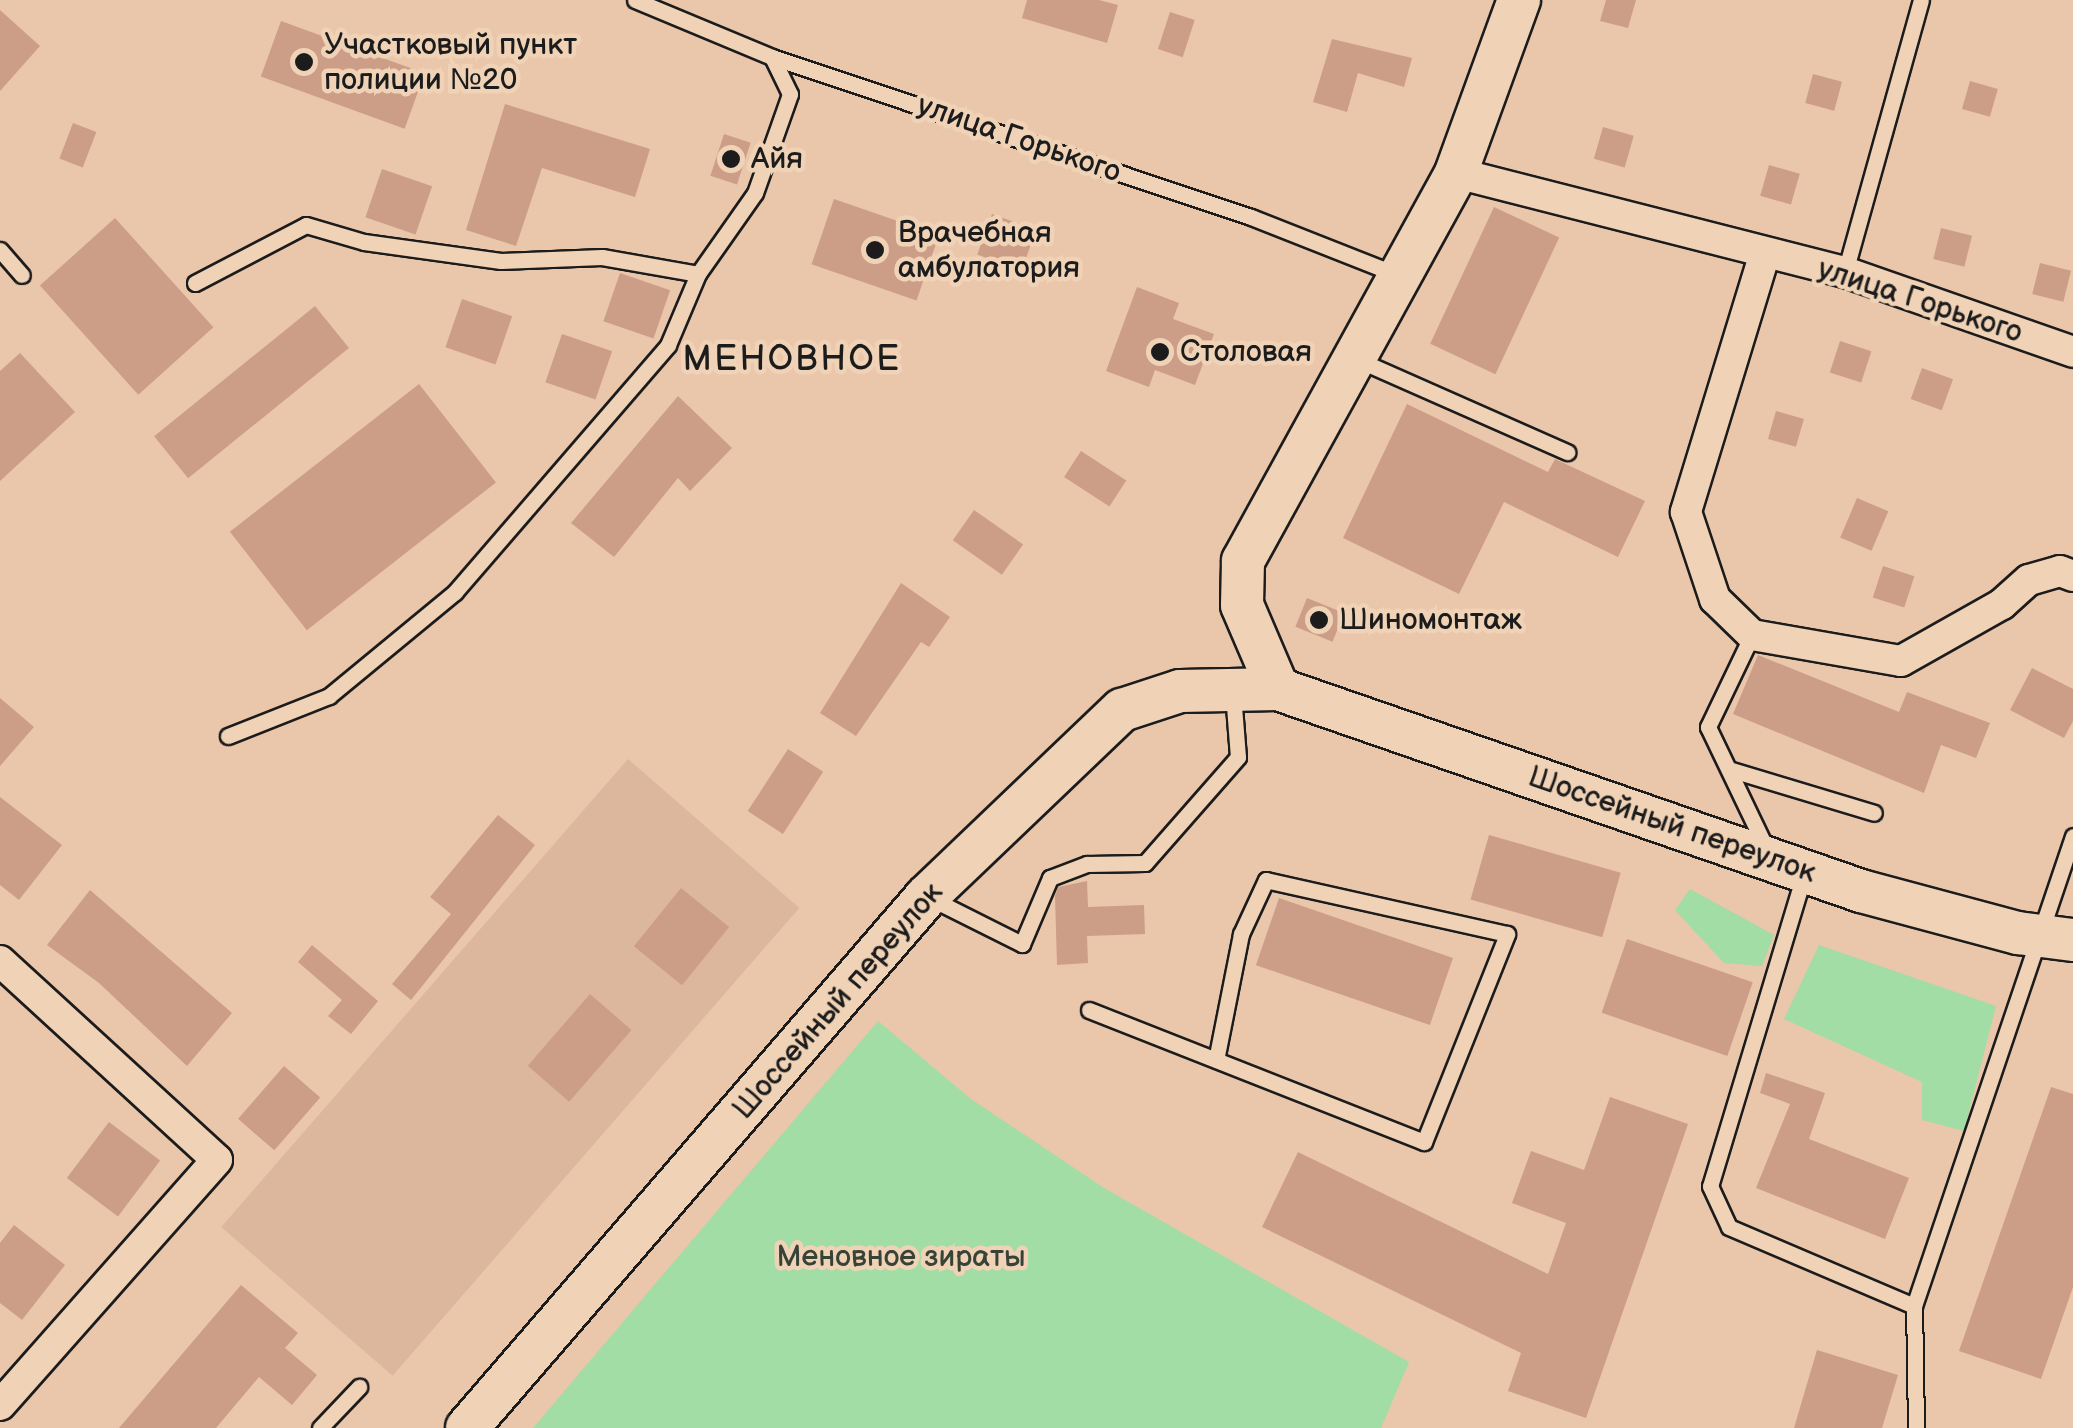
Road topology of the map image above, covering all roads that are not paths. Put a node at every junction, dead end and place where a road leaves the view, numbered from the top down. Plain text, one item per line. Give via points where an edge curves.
1 (635, 0) edge
2 (1519, 0) edge
3 (1922, 0) edge
4 (672, 6) edge
5 (772, 57) junction
6 (1456, 173) junction
7 (0, 250) edge
8 (1765, 253) junction
9 (1845, 272) junction
10 (698, 274) junction
11 (22, 276) dead end
12 (1404, 278) junction
13 (195, 283) dead end
14 (2073, 352) edge
15 (1352, 357) junction
16 (1568, 452) dead end
17 (2073, 576) edge
18 (1752, 635) junction
19 (1232, 688) junction
20 (1278, 689) junction
21 (228, 736) dead end
22 (1732, 770) junction
23 (1874, 813) dead end
24 (2073, 836) edge
25 (1788, 866) junction
26 (926, 897) junction
27 (2056, 938) edge
28 (0, 961) edge
29 (1089, 1010) dead end
30 (1216, 1060) junction
31 (1914, 1306) junction
32 (359, 1387) dead end
33 (0, 1405) edge
34 (320, 1428) edge
35 (467, 1428) edge
36 (1916, 1428) edge

1 - 4 lane, улица Горького
2 - 6 main road
3 - 9 lane
4 - 5 lane, улица Горького
5 - 10 lane via 790,94 755,193
5 - 12 lane, улица Горького via 1251,217
6 - 8 street, улица Горького
6 - 12 main road
7 - 11 lane
8 - 9 street, улица Горького
8 - 18 street via 1686,512 1715,600
9 - 14 street, улица Горького
10 - 13 lane via 602,258 501,261 364,242 306,225
10 - 21 lane via 668,346 456,592 329,696
12 - 15 main road
15 - 16 lane
15 - 20 main road via 1244,561 1242,605
17 - 18 street via 2060,571 2029,580 2002,604 1900,661
18 - 22 lane via 1708,727
19 - 20 main road, Шоссейный переулок
19 - 26 main road, Шоссейный переулок via 1180,691 1122,710
19 - 26 lane via 1238,757 1145,863 1087,864 1050,878 1022,944
20 - 25 main road, Шоссейный переулок
22 - 23 lane
22 - 25 lane
24 - 27 lane
25 - 27 main road, Шоссейный переулок
25 - 31 lane via 1710,1186 1729,1227
26 - 35 main road, Шоссейный переулок
27 - 31 lane
28 - 33 street via 217,1160
29 - 30 lane
30 - 30 lane via 1424,1142 1507,934 1266,880 1242,934
31 - 36 lane
32 - 34 lane

